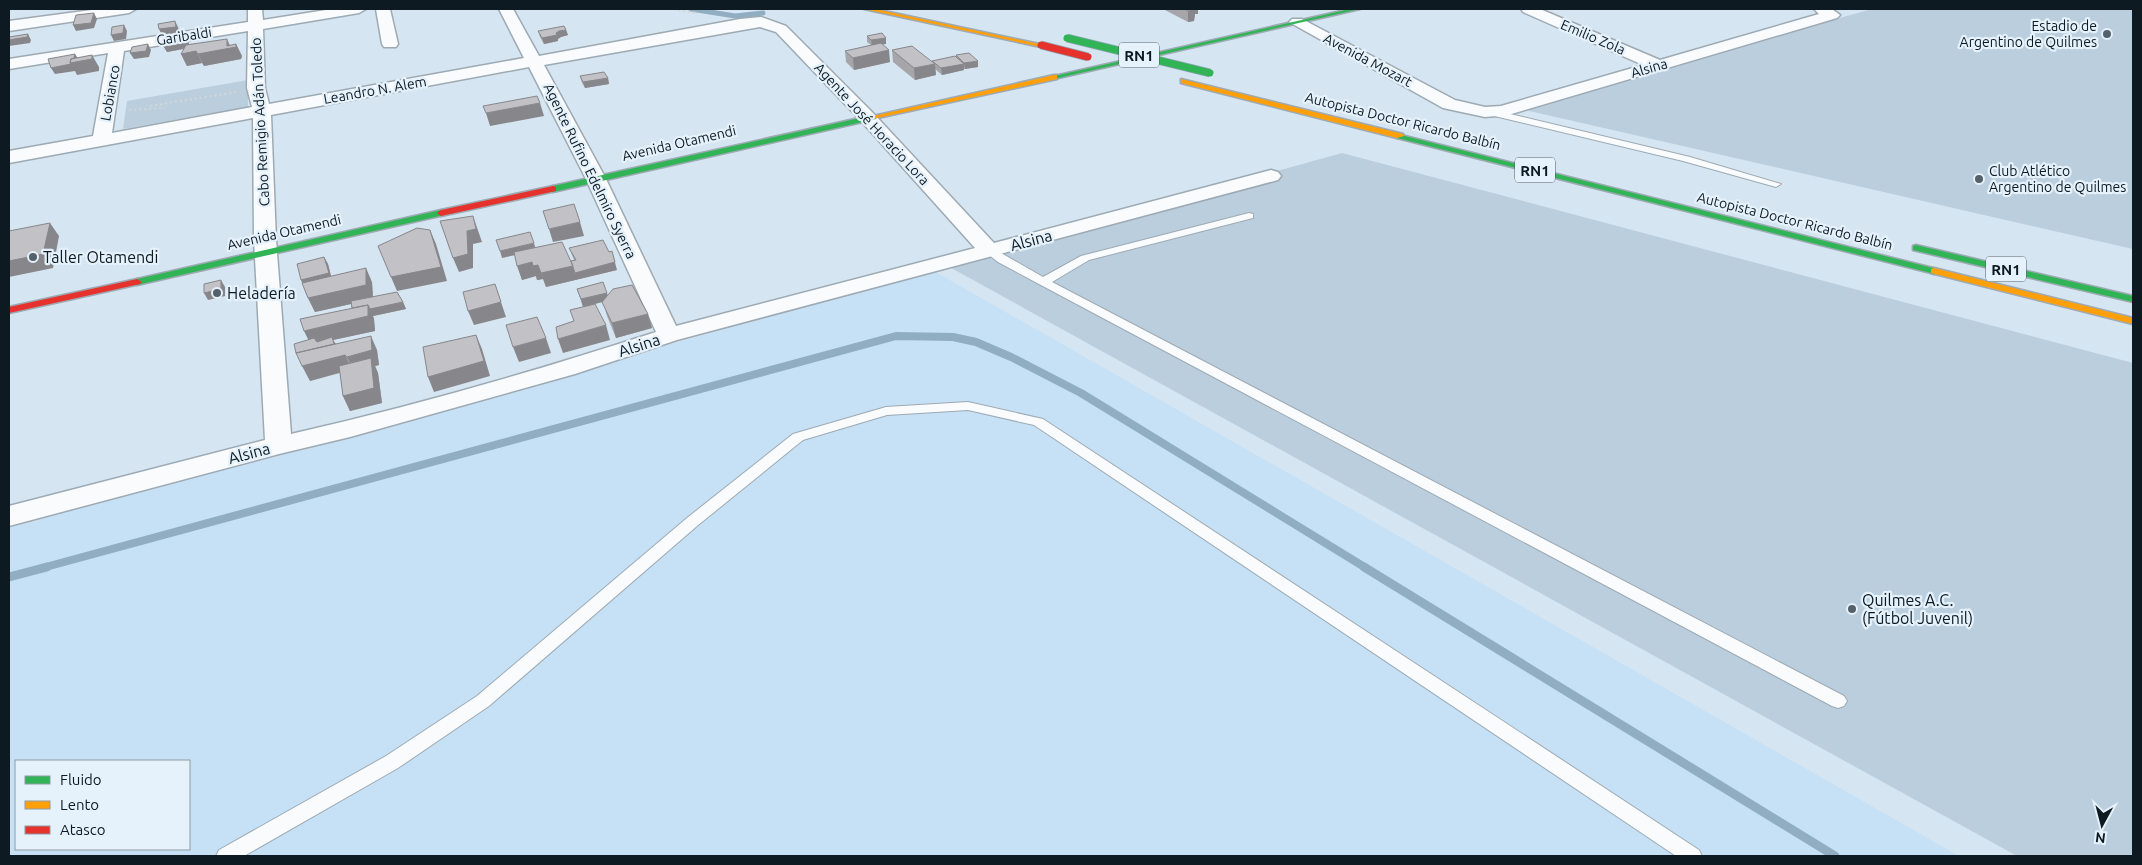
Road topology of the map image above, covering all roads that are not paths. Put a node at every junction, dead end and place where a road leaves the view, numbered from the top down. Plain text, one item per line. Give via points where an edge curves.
1 (129, 9) edge
2 (359, 9) edge
3 (384, 9) edge
4 (506, 9) edge
5 (867, 9) edge
6 (1313, 9) edge
7 (1356, 9) edge
8 (1528, 9) edge
9 (324, 12) edge
10 (1827, 12) edge
11 (255, 17) edge
12 (1290, 19) junction
13 (740, 24) joint
14 (9, 26) edge
15 (1063, 37) dead end
16 (390, 44) dead end
17 (117, 47) junction
18 (535, 61) junction
19 (9, 64) edge
20 (1658, 65) junction
21 (1136, 69) dead end
22 (1215, 74) dead end
23 (1179, 80) dead end
24 (1464, 109) joint
25 (262, 111) junction
26 (1489, 112) junction
27 (863, 113) junction
28 (102, 140) junction
29 (9, 156) edge
30 (592, 173) junction
31 (1271, 176) dead end
32 (1776, 184) dead end
33 (380, 215) dead end
34 (1249, 216) dead end
35 (265, 242) junction
36 (1906, 246) dead end
37 (990, 251) junction
38 (1043, 282) junction
39 (2133, 299) edge
40 (9, 310) edge
41 (2133, 321) edge
42 (669, 335) junction
43 (279, 445) junction
44 (9, 516) edge
45 (1838, 701) dead end
46 (226, 856) edge
47 (1692, 856) edge

1 - 14 street
2 - 9 street, Garibaldi
3 - 16 street
4 - 18 street, Agente Rufino Edelmiro Syerra
5 - 21 main road, RN1, bridge via 1041,45
6 - 12 main road, Avenida Otamendi
7 - 12 main road, Avenida Otamendi
8 - 20 street, Emilio Zola
9 - 11 street, Garibaldi
10 - 20 street, Alsina
11 - 17 street, Garibaldi
11 - 25 street, Cabo Remigio Adán Toledo via 256,88
12 - 24 street, Avenida Mozart
12 - 27 main road, Avenida Otamendi
13 - 18 street, Leandro N. Alem
13 - 27 street, Agente José Horacio Lora via 761,22 781,29
15 - 22 main road, RN1, bridge
17 - 19 street, Garibaldi
17 - 28 street, Lobianco
18 - 25 street, Leandro N. Alem
18 - 30 street, Agente Rufino Edelmiro Syerra
20 - 26 street, Alsina via 1502,111
23 - 41 main road, Autopista Doctor Ricardo Balbín / RN1
24 - 26 street, Alsina
25 - 28 street, Leandro N. Alem
25 - 35 street, Cabo Remigio Adán Toledo
26 - 32 lane
27 - 30 main road, Avenida Otamendi
27 - 37 street, Agente José Horacio Lora
28 - 29 street, Leandro N. Alem
30 - 33 main road, Avenida Otamendi
30 - 35 main road, Avenida Otamendi
30 - 42 street, Agente Rufino Edelmiro Syerra
31 - 37 street, Alsina
34 - 38 lane via 1085,258
35 - 40 main road, Avenida Otamendi
35 - 43 street, Cabo Remigio Adán Toledo
36 - 39 main road, Autopista Doctor Ricardo Balbín / RN1
37 - 38 lane
37 - 42 street, Alsina
38 - 45 lane
42 - 43 street, Alsina via 566,369
43 - 44 street, Alsina
46 - 47 lane via 392,762 483,701 692,522 798,437 886,411 968,406 1038,422

